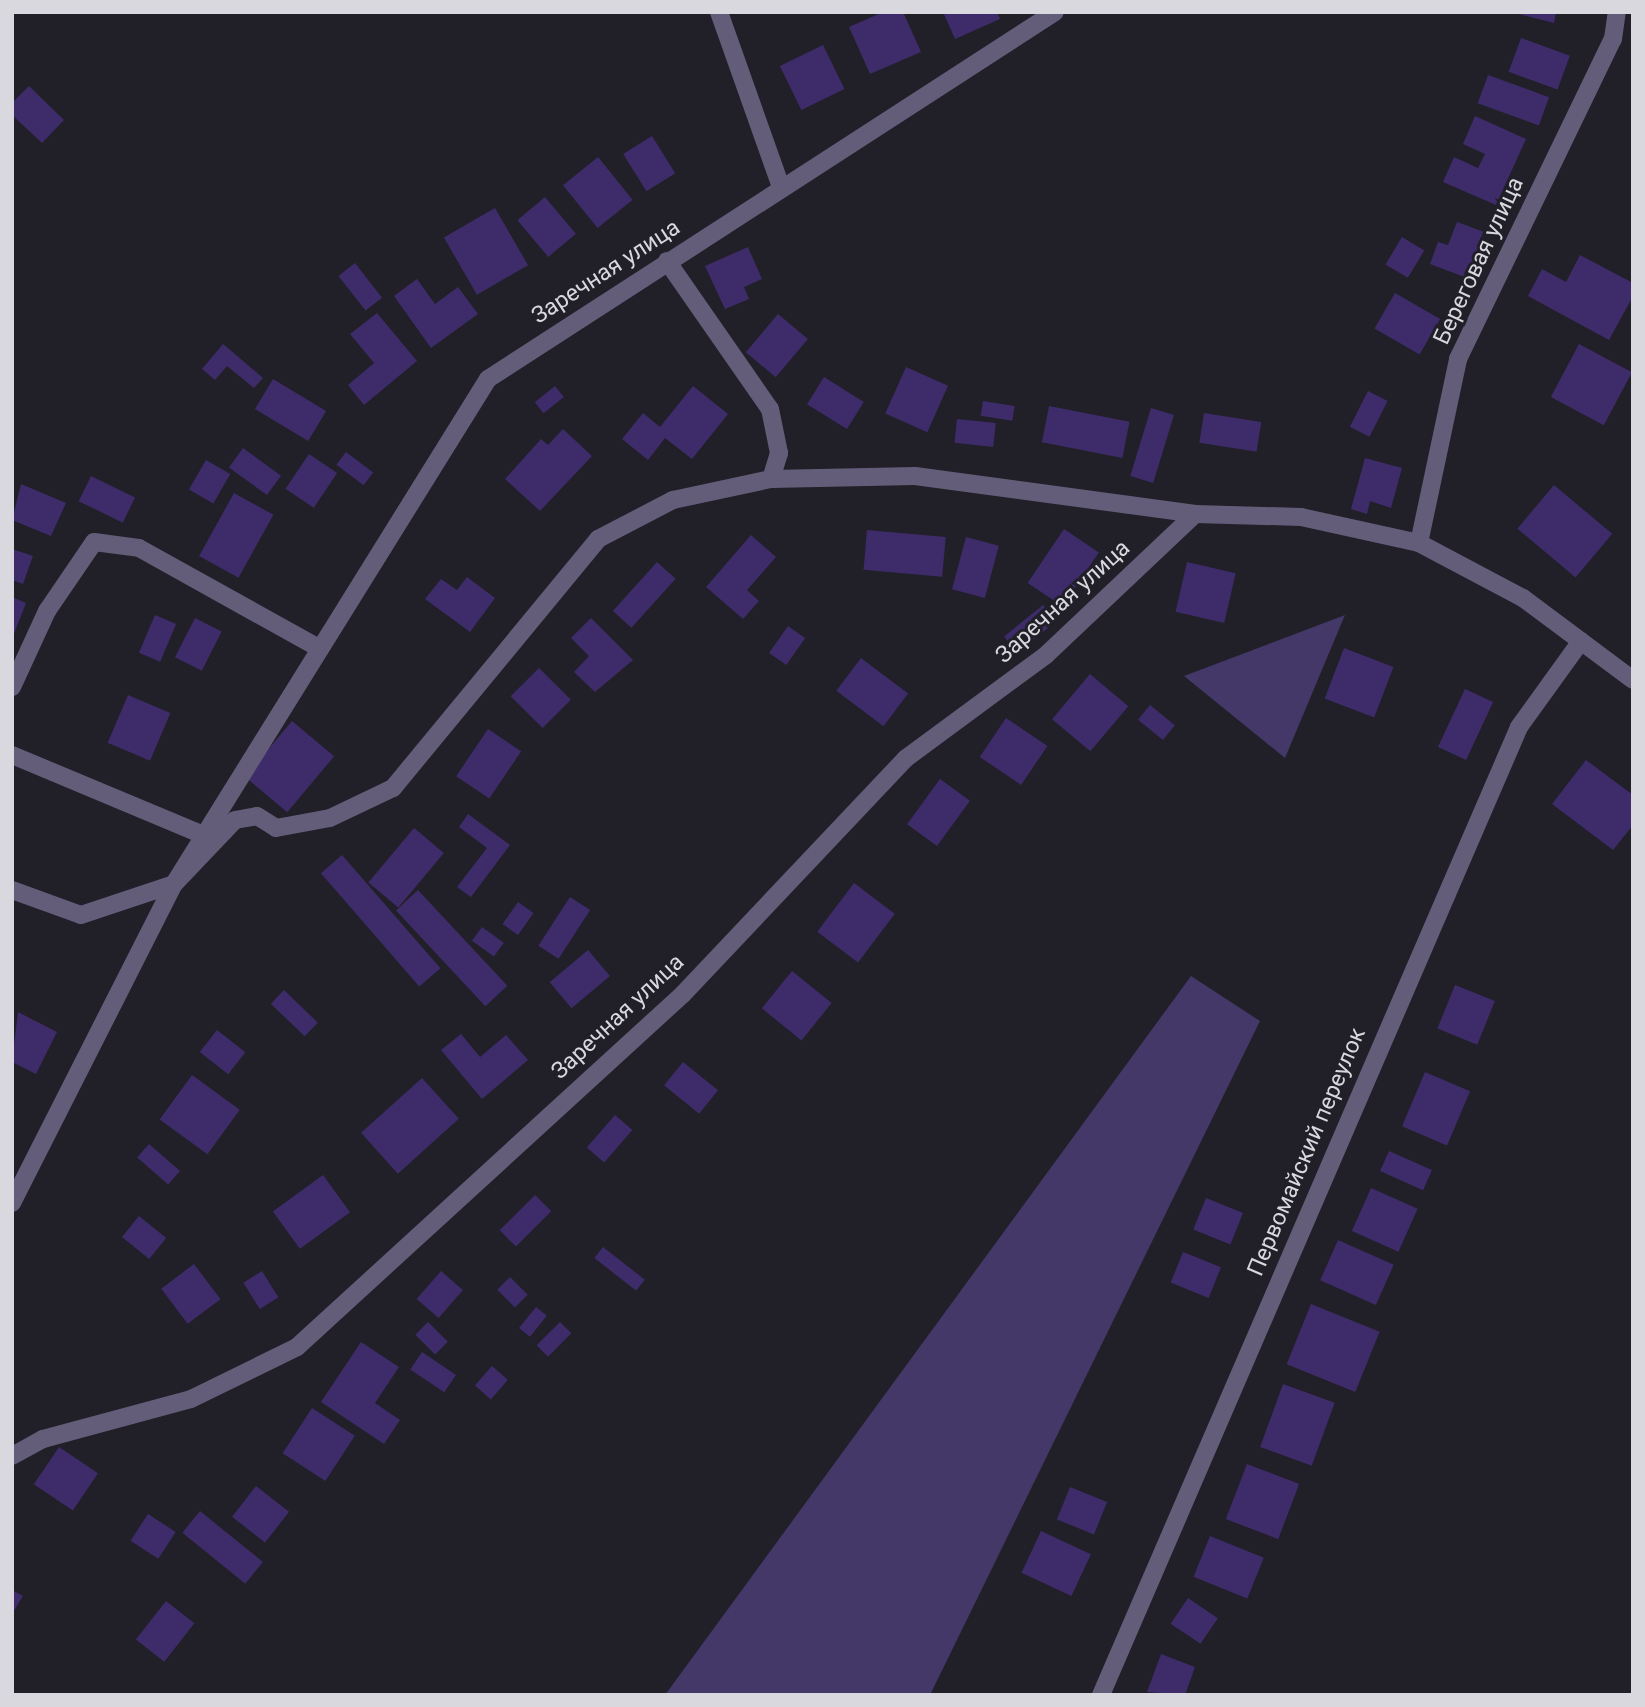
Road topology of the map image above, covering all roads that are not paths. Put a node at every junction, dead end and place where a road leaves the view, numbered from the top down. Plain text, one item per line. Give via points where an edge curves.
1 (719, 12) edge
2 (1055, 12) edge
3 (1617, 12) edge
4 (780, 187) junction
5 (667, 261) junction
6 (771, 479) junction
7 (1195, 514) junction
8 (1419, 544) junction
9 (1581, 641) junction
10 (319, 648) junction
11 (1633, 680) edge
12 (12, 687) edge
13 (12, 755) edge
14 (202, 835) junction
15 (174, 884) junction
16 (12, 890) edge
17 (12, 1203) edge
18 (12, 1456) edge
19 (1101, 1695) edge

1 - 4 street
2 - 4 street, Заречная улица
3 - 8 street, Береговая улица via 1613,38 1458,359
4 - 5 street, Заречная улица
5 - 6 street via 770,409 779,453
5 - 10 street, Заречная улица via 488,379
6 - 7 street, Заречная улица via 915,476
6 - 15 street, Заречная улица via 673,500 598,539 393,788 330,818 276,828 257,816 235,820
7 - 8 street, Заречная улица via 1301,517
7 - 18 street, Заречная улица via 1046,655 905,759 682,993 297,1347 191,1399 43,1439
8 - 9 street, Заречная улица via 1523,598
9 - 11 street, Заречная улица
9 - 19 street, Первомайский переулок via 1519,727
10 - 12 street via 139,548 94,542 47,611
10 - 14 street, Заречная улица
13 - 14 street
14 - 15 street, Заречная улица
15 - 16 street, Заречная улица via 81,915
15 - 17 street, Заречная улица

